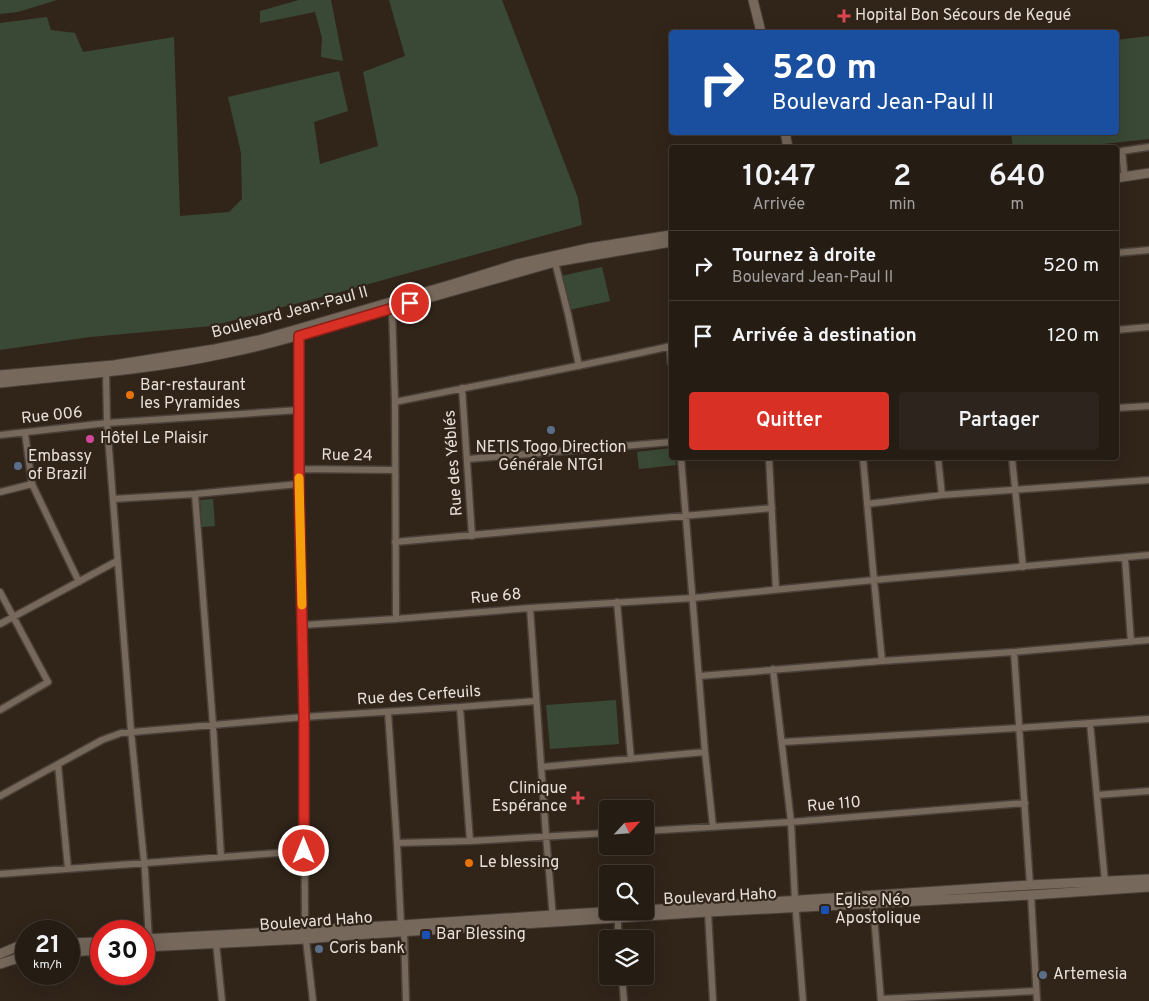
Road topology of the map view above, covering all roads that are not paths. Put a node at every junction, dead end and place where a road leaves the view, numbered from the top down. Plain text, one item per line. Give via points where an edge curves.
1 (753, 0) edge
2 (760, 30) edge
3 (1149, 147) edge
4 (1149, 167) edge
5 (1120, 171) edge
6 (1149, 173) edge
7 (1119, 178) edge
8 (669, 235) edge
9 (669, 242) edge
10 (1149, 250) edge
11 (1119, 253) edge
12 (555, 262) junction
13 (392, 308) junction
14 (1149, 328) edge
15 (1119, 330) edge
16 (298, 332) junction
17 (669, 346) edge
18 (579, 366) junction
19 (106, 372) junction
20 (0, 375) edge
21 (0, 383) edge
22 (462, 388) junction
23 (394, 402) junction
24 (1149, 406) edge
25 (1119, 408) edge
26 (299, 410) junction
27 (107, 423) junction
28 (25, 433) junction
29 (0, 435) edge
30 (669, 442) edge
31 (468, 459) junction
32 (680, 460) edge
33 (769, 460) edge
34 (863, 460) edge
35 (938, 460) edge
36 (1012, 460) edge
37 (299, 469) junction
38 (395, 470) junction
39 (1149, 480) edge
40 (32, 484) junction
41 (299, 484) junction
42 (1016, 490) junction
43 (0, 492) edge
44 (195, 494) junction
45 (942, 496) junction
46 (113, 499) junction
47 (867, 504) junction
48 (772, 508) junction
49 (686, 516) junction
50 (472, 536) junction
51 (395, 542) junction
52 (1149, 555) edge
53 (1125, 558) junction
54 (118, 561) junction
55 (1023, 567) junction
56 (874, 580) junction
57 (79, 582) junction
58 (776, 590) junction
59 (0, 592) edge
60 (692, 598) junction
61 (616, 602) junction
62 (530, 608) junction
63 (13, 617) junction
64 (396, 619) junction
65 (0, 624) edge
66 (303, 626) junction
67 (1149, 640) edge
68 (1131, 642) junction
69 (1014, 652) junction
70 (882, 660) junction
71 (773, 669) junction
72 (699, 676) junction
73 (536, 701) junction
74 (460, 707) junction
75 (0, 710) edge
76 (388, 712) junction
77 (304, 717) junction
78 (1149, 719) edge
79 (1090, 723) junction
80 (213, 725) junction
81 (1018, 728) junction
82 (131, 731) junction
83 (783, 742) junction
84 (705, 752) junction
85 (631, 759) junction
86 (58, 765) junction
87 (541, 766) junction
88 (1149, 791) edge
89 (1097, 795) junction
90 (0, 796) edge
91 (1024, 803) junction
92 (791, 822) junction
93 (713, 827) junction
94 (654, 830) edge
95 (599, 833) edge
96 (546, 836) junction
97 (470, 841) junction
98 (397, 843) junction
99 (304, 851) junction
100 (221, 857) junction
101 (144, 863) junction
102 (68, 869) junction
103 (0, 874) edge
104 (1149, 879) edge
105 (1105, 882) junction
106 (1030, 885) junction
107 (1149, 887) edge
108 (1031, 895) junction
109 (795, 904) junction
110 (873, 904) junction
111 (654, 910) edge
112 (708, 912) junction
113 (654, 913) edge
114 (599, 915) edge
115 (553, 918) junction
116 (145, 920) edge
117 (402, 929) junction
118 (305, 935) junction
119 (155, 943) edge
120 (155, 943) edge
121 (216, 943) junction
122 (15, 947) edge
123 (1, 952) edge
124 (4, 962) edge
125 (623, 985) edge
126 (1036, 991) junction
127 (881, 1000) edge
128 (222, 1001) edge
129 (313, 1001) edge
130 (406, 1001) edge
131 (624, 1001) edge
132 (713, 1001) edge
133 (803, 1001) edge
134 (1037, 1001) edge

1 - 2 main road
3 - 5 street via 1122,151
4 - 5 main road
6 - 7 main road
8 - 16 main road, Boulevard Jean-Paul II via 517,264
9 - 12 main road, Boulevard Jean-Paul II
10 - 11 street
12 - 13 main road, Boulevard Jean-Paul II
12 - 18 street
13 - 16 main road, Boulevard Jean-Paul II
13 - 23 street
14 - 15 street
16 - 19 main road, Boulevard Jean-Paul II via 221,355
16 - 20 main road, Boulevard Jean-Paul II via 114,365
16 - 26 street
17 - 18 street
18 - 22 street
19 - 21 main road, Boulevard Jean-Paul II
19 - 27 street
22 - 23 street
22 - 31 street, Rue des Yéblés
23 - 38 street
24 - 25 street
26 - 27 street, Rue 006
26 - 37 street
27 - 28 street, Rue 006
27 - 46 street
28 - 29 street, Rue 006
28 - 40 street
30 - 31 street
31 - 50 street, Rue des Yéblés
32 - 49 street
33 - 48 street
34 - 47 street
35 - 45 street
36 - 42 street
37 - 38 street, Rue 24
37 - 41 street
38 - 51 street
39 - 42 street
40 - 43 street
40 - 57 street
41 - 44 street
41 - 66 street
42 - 45 street
42 - 55 street
44 - 46 street
44 - 80 street
45 - 47 street
46 - 54 street
47 - 56 street
48 - 49 street
48 - 58 street
49 - 50 street
49 - 60 street
50 - 51 street
51 - 64 street
52 - 53 street, Rue 68
53 - 55 street, Rue 68
53 - 68 street
54 - 57 street
54 - 82 street
55 - 56 street, Rue 68
56 - 58 street, Rue 68
56 - 70 street
57 - 63 street
58 - 60 street, Rue 68
59 - 63 street
60 - 61 street, Rue 68
60 - 72 street
61 - 62 street, Rue 68
61 - 85 street
62 - 64 street, Rue 68
62 - 73 street
63 - 65 street
63 - 75 street via 48,682
64 - 66 street, Rue 68
66 - 77 street
67 - 68 street
68 - 69 street
69 - 70 street
69 - 81 street
70 - 71 street
71 - 72 street
71 - 83 street
72 - 84 street
73 - 74 street, Rue des Cerfeuils
73 - 87 street
74 - 76 street, Rue des Cerfeuils
74 - 97 street
76 - 77 street, Rue des Cerfeuils
76 - 98 street
77 - 80 street, Rue des Cerfeuils
77 - 99 street
78 - 79 street
79 - 81 street
79 - 89 street
80 - 82 street, Rue des Cerfeuils
80 - 100 street
81 - 83 street
81 - 91 street
82 - 86 street, Rue des Cerfeuils via 102,740
82 - 101 street
83 - 92 street
84 - 85 street
84 - 93 street
85 - 87 street
86 - 90 street, Rue des Cerfeuils
86 - 102 street
87 - 96 street
88 - 89 street
89 - 105 street
91 - 92 street, Rue 110
91 - 106 street
92 - 93 street, Rue 110
92 - 109 street
93 - 94 street, Rue 110
95 - 96 street
96 - 97 street
96 - 115 street
97 - 98 street
98 - 117 street
99 - 100 street
99 - 118 street
100 - 101 street
101 - 102 street
101 - 116 street
102 - 103 street
104 - 105 main road, Boulevard Haho
105 - 106 main road, Boulevard Haho
106 - 109 main road, Boulevard Haho
107 - 108 main road, Boulevard Haho
108 - 110 main road, Boulevard Haho
108 - 126 street
109 - 110 main road, Boulevard Haho
109 - 111 main road, Boulevard Haho
109 - 112 main road, Boulevard Haho
109 - 133 street
110 - 127 street
112 - 113 main road, Boulevard Haho
112 - 132 street
114 - 115 main road, Boulevard Haho
115 - 117 main road, Boulevard Haho
117 - 118 main road, Boulevard Haho
117 - 130 street
118 - 119 main road, Boulevard Haho
118 - 121 main road, Boulevard Haho
118 - 129 street
120 - 121 main road, Boulevard Haho
121 - 128 street
122 - 123 main road
123 - 124 street
125 - 131 street
126 - 127 street
126 - 134 street

